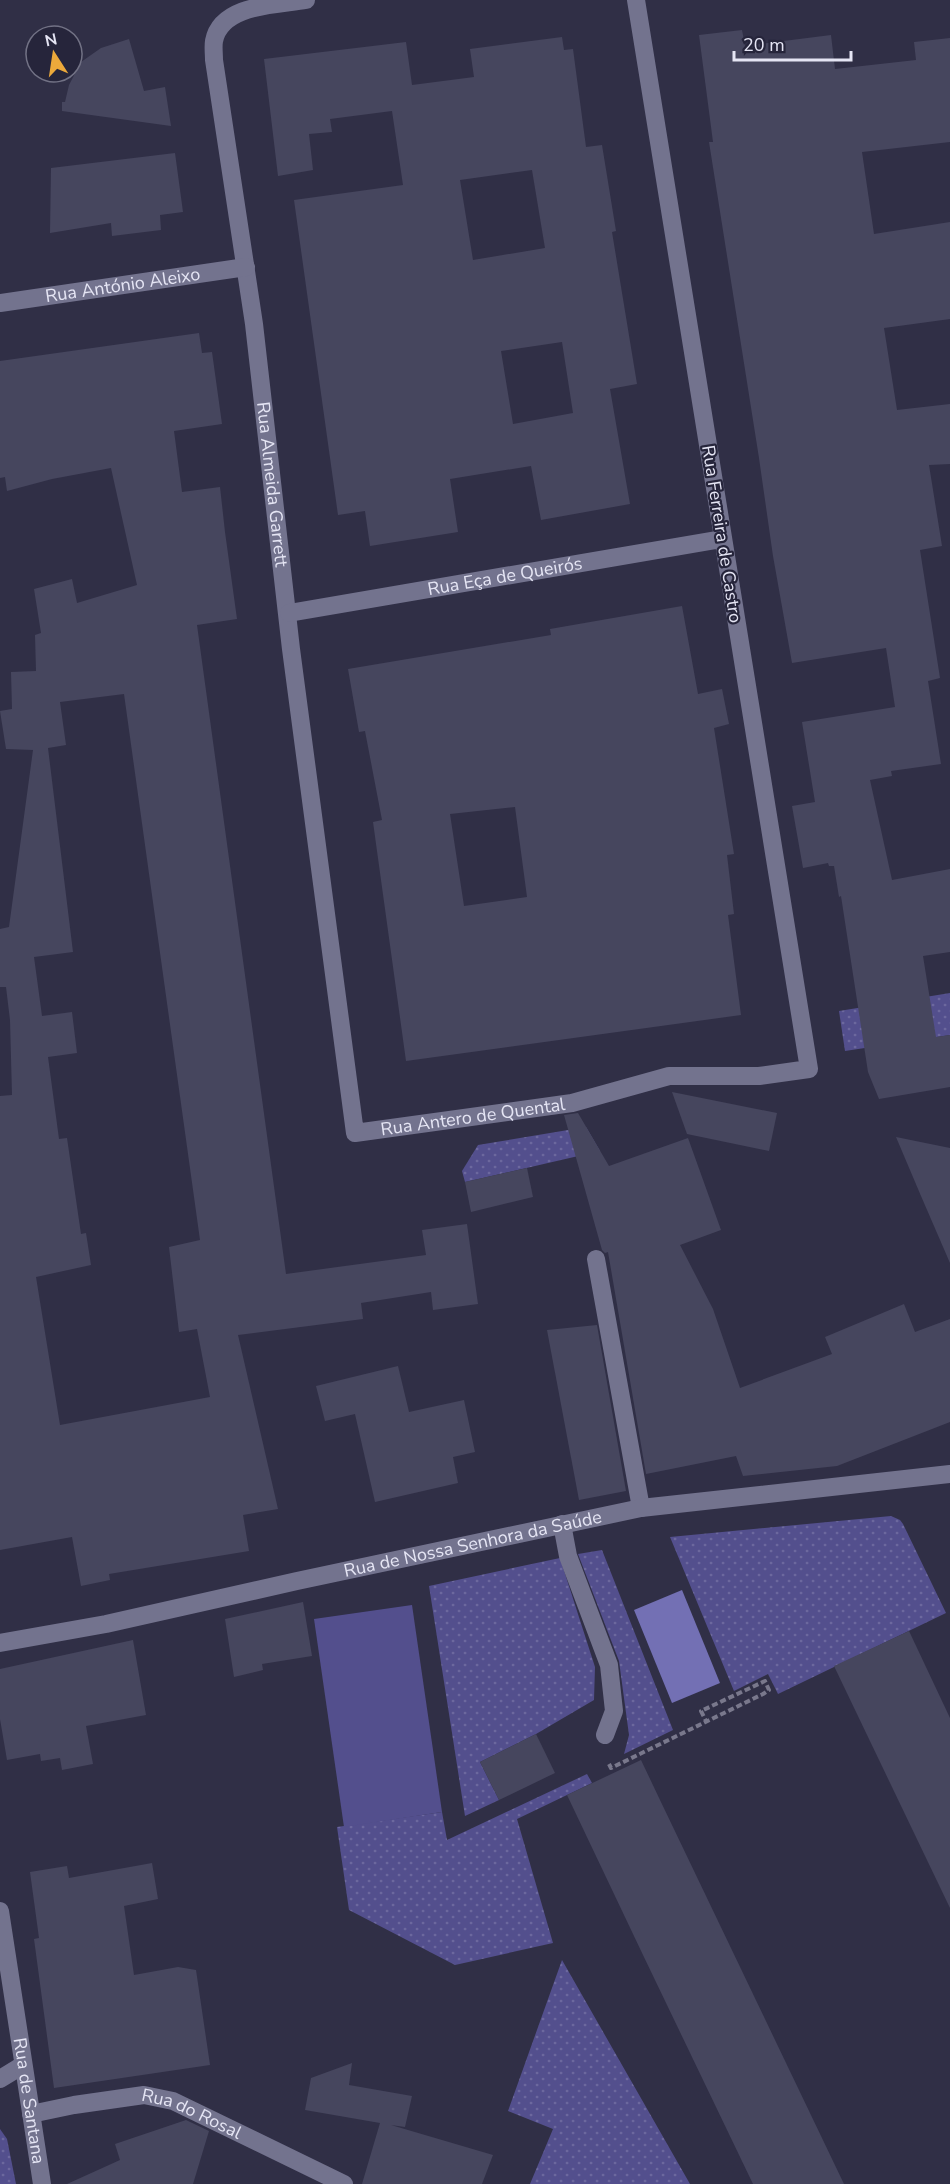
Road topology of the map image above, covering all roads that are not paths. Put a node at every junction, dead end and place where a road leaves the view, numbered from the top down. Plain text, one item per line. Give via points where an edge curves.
1 (306, 0) edge
2 (636, 0) edge
3 (246, 267) junction
4 (0, 303) edge
5 (722, 539) junction
6 (288, 613) junction
7 (326, 911) joint
8 (809, 1069) joint
9 (596, 1259) dead end
10 (948, 1478) edge
11 (641, 1508) junction
12 (562, 1524) junction
13 (0, 1643) edge
14 (605, 1735) road end
15 (0, 1911) edge
16 (23, 2065) junction
17 (0, 2079) edge
18 (31, 2114) junction
19 (42, 2184) edge
20 (344, 2184) edge

1 - 3 street, Rua Almeida Garrett via 242,10 223,22 214,40
2 - 5 street, Rua Ferreira de Castro
3 - 4 street, Rua António Aleixo
3 - 6 street, Rua Almeida Garrett
5 - 6 street, Rua Eça de Queirós
5 - 8 street, Rua Ferreira de Castro
6 - 7 street, Rua Almeida Garrett
7 - 8 street, Rua Antero de Quental via 355,1133 572,1103 669,1076 759,1076
9 - 11 street
10 - 11 street, Rua de Nossa Senhora da Saúde
11 - 12 street, Rua de Nossa Senhora da Saúde
12 - 13 street, Rua de Nossa Senhora da Saúde via 106,1624
12 - 14 street via 568,1556 609,1665 614,1711
15 - 16 street, Rua de Santana
16 - 17 street
16 - 18 street, Rua de Santana
18 - 19 street, Rua de Santana
18 - 20 street, Rua do Rosal via 144,2095 173,2100

